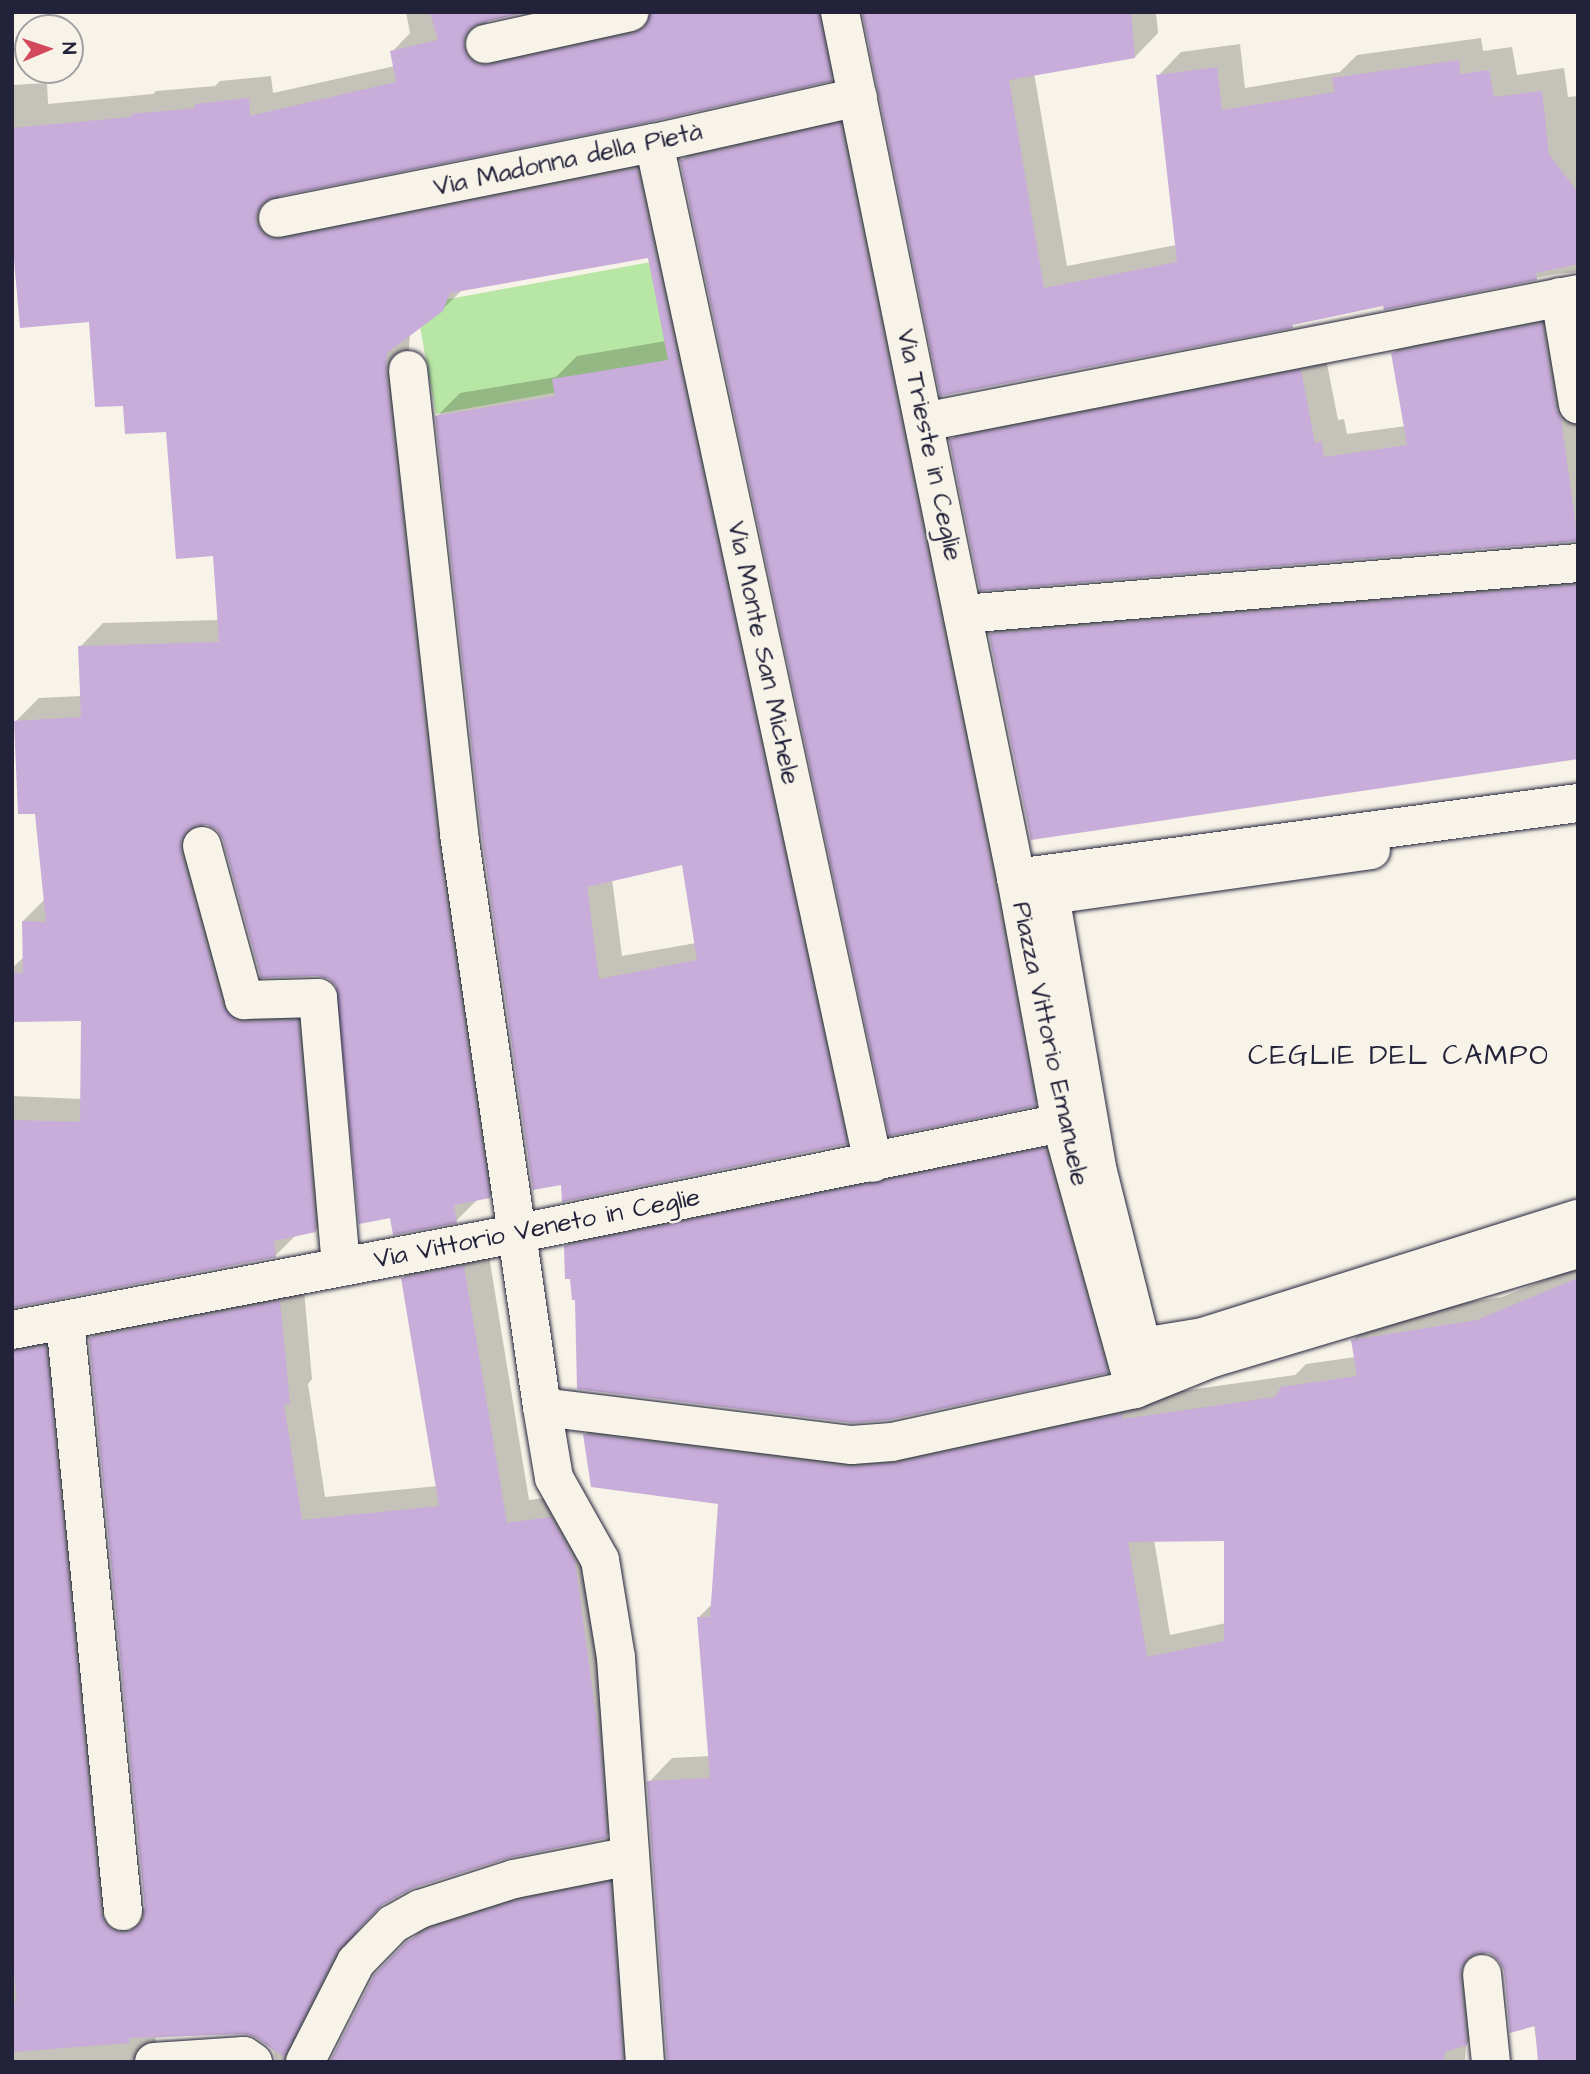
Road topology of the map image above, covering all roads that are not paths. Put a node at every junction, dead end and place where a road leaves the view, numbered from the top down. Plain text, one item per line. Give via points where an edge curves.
1 (630, 12) edge
2 (841, 12) edge
3 (485, 44) dead end
4 (858, 97) junction
5 (654, 143) junction
6 (278, 218) dead end
7 (1569, 295) edge
8 (408, 370) dead end
9 (1578, 405) edge
10 (924, 422) junction
11 (1578, 563) edge
12 (963, 614) junction
13 (1578, 803) edge
14 (1578, 820) edge
15 (202, 846) dead end
16 (1016, 878) junction
17 (1061, 1123) junction
18 (873, 1163) junction
19 (1578, 1219) edge
20 (515, 1234) junction
21 (1578, 1249) edge
22 (341, 1267) junction
23 (65, 1320) junction
24 (12, 1330) edge
25 (1135, 1389) junction
26 (542, 1407) junction
27 (631, 1856) junction
28 (123, 1910) dead end
29 (1482, 1974) dead end
30 (154, 2062) edge
31 (253, 2062) edge
32 (305, 2062) edge
33 (645, 2062) edge
34 (1491, 2062) edge

1 - 3 street
2 - 4 street, Via Trieste in Ceglie
4 - 5 street, Via Madonna della Pietà
4 - 10 street, Via Trieste in Ceglie
5 - 6 street, Via Madonna della Pietà
5 - 18 street, Via Monte San Michele
7 - 9 street
7 - 10 street
8 - 20 street via 459,834
10 - 12 street, Via Trieste in Ceglie
11 - 12 street
12 - 16 street, Via Trieste in Ceglie
13 - 16 street, Piazza Vittorio Emanuele
14 - 19 street via 1050,895 1097,1168 1142,1347 1203,1337
15 - 22 street via 244,1000 317,998
16 - 17 street, Piazza Vittorio Emanuele
17 - 18 street, Via Vittorio Veneto in Ceglie
17 - 25 street, Piazza Vittorio Emanuele
18 - 20 street, Via Vittorio Veneto in Ceglie
20 - 22 street, Via Vittorio Veneto in Ceglie
20 - 26 street
21 - 25 street via 1212,1358
22 - 23 street, Via Vittorio Veneto in Ceglie
23 - 24 street, Via Vittorio Veneto in Ceglie
23 - 28 street
25 - 26 street via 892,1442 852,1446
26 - 27 street via 554,1478 600,1560 616,1658
27 - 32 street via 514,1879 420,1909 393,1924 356,1962
27 - 33 street
29 - 34 street
30 - 31 street via 223,2056 244,2056

